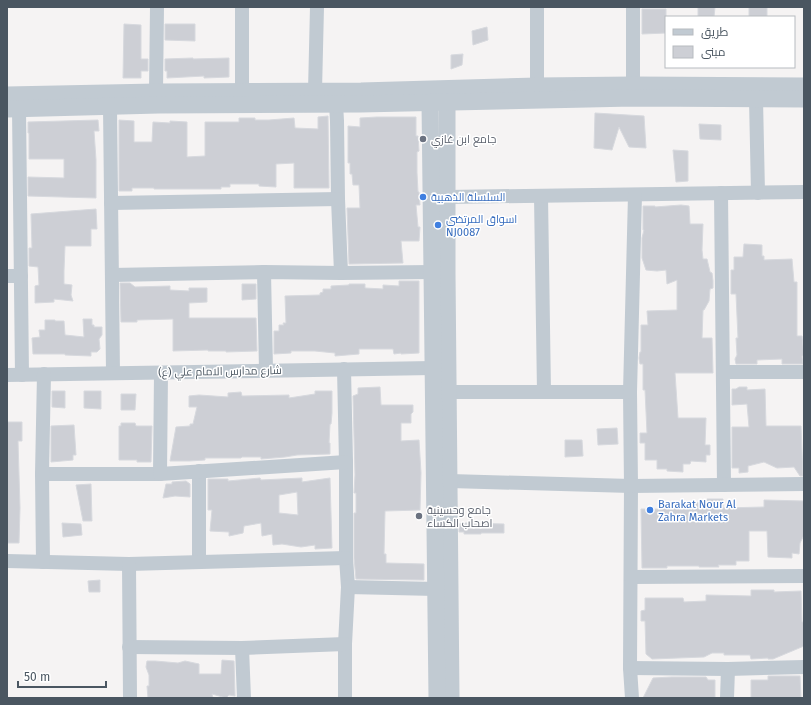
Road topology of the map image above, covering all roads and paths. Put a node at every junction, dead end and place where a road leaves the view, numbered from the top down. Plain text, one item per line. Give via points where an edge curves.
1 (157, 7) edge
2 (242, 7) edge
3 (317, 7) edge
4 (537, 7) edge
5 (633, 7) edge
6 (633, 85) junction
7 (538, 86) junction
8 (804, 86) edge
9 (315, 91) junction
10 (156, 92) junction
11 (242, 92) junction
12 (7, 95) edge
13 (361, 98) junction
14 (756, 99) junction
15 (804, 99) edge
16 (447, 102) junction
17 (430, 103) junction
18 (336, 104) junction
19 (110, 107) junction
20 (13, 109) edge
21 (804, 192) edge
22 (721, 193) junction
23 (758, 193) junction
24 (635, 195) junction
25 (541, 196) junction
26 (447, 197) junction
27 (338, 199) junction
28 (111, 203) junction
29 (14, 210) edge
30 (264, 272) junction
31 (432, 272) junction
32 (340, 273) junction
33 (112, 275) junction
34 (7, 276) edge
35 (21, 276) junction
36 (433, 368) junction
37 (344, 369) junction
38 (266, 370) junction
39 (723, 372) junction
40 (804, 372) edge
41 (113, 373) junction
42 (161, 373) junction
43 (44, 374) junction
44 (7, 375) edge
45 (22, 375) junction
46 (449, 392) junction
47 (544, 392) junction
48 (630, 392) junction
49 (346, 462) junction
50 (199, 471) junction
51 (42, 474) junction
52 (160, 474) junction
53 (450, 481) junction
54 (804, 484) edge
55 (724, 485) junction
56 (631, 486) junction
57 (346, 558) junction
58 (7, 561) edge
59 (43, 562) junction
60 (200, 562) junction
61 (129, 564) junction
62 (804, 576) edge
63 (631, 577) junction
64 (348, 586) junction
65 (436, 589) junction
66 (345, 644) junction
67 (129, 647) junction
68 (242, 648) junction
69 (804, 667) edge
70 (630, 668) junction
71 (728, 669) junction
72 (130, 698) edge
73 (244, 698) edge
74 (345, 698) edge
75 (436, 698) edge
76 (451, 698) edge
77 (632, 698) edge
78 (727, 698) edge

1 - 10 street
2 - 11 street
3 - 9 street
4 - 7 street
5 - 6 street
6 - 7 street
6 - 8 street
7 - 13 street
9 - 11 street
9 - 13 street
10 - 11 street
10 - 12 street
13 - 17 street
13 - 18 street
14 - 15 street
14 - 16 street via 633,98
14 - 23 street
16 - 17 street
16 - 26 street
17 - 31 street
18 - 19 street
18 - 27 street
19 - 20 street
19 - 28 street
20 - 29 street
21 - 23 street
22 - 23 street
22 - 24 street
22 - 39 street
24 - 25 street
24 - 48 street
25 - 26 street
25 - 47 street
26 - 46 street
27 - 28 street
27 - 32 street
28 - 33 street
29 - 35 street
30 - 32 street
30 - 33 street
30 - 38 street
31 - 32 street
31 - 36 street
33 - 41 street
34 - 35 street
35 - 45 street
36 - 37 street, شارع مدارس الامام علي (ع)
36 - 65 street
37 - 38 street, شارع مدارس الامام علي (ع)
37 - 49 street
38 - 42 street, شارع مدارس الامام علي (ع)
39 - 40 street
39 - 55 street
41 - 42 street, شارع مدارس الامام علي (ع)
41 - 43 street, شارع مدارس الامام علي (ع)
42 - 52 street
43 - 45 street, شارع مدارس الامام علي (ع)
43 - 51 street
44 - 45 street, شارع مدارس الامام علي (ع)
46 - 47 street
46 - 53 street
47 - 48 street
48 - 56 street
49 - 50 street
49 - 57 street
50 - 52 street
50 - 60 street
51 - 52 street
51 - 59 street
53 - 56 street
53 - 76 street
54 - 55 street
55 - 56 street
56 - 63 street
57 - 60 street
57 - 64 street
58 - 59 street
59 - 61 street
60 - 61 street
61 - 67 street
62 - 63 street
63 - 70 street
64 - 65 street
64 - 66 street
65 - 75 street
66 - 68 street
66 - 74 street
67 - 68 street
67 - 72 street
68 - 73 street
69 - 71 street
70 - 71 street
70 - 77 street
71 - 78 street

